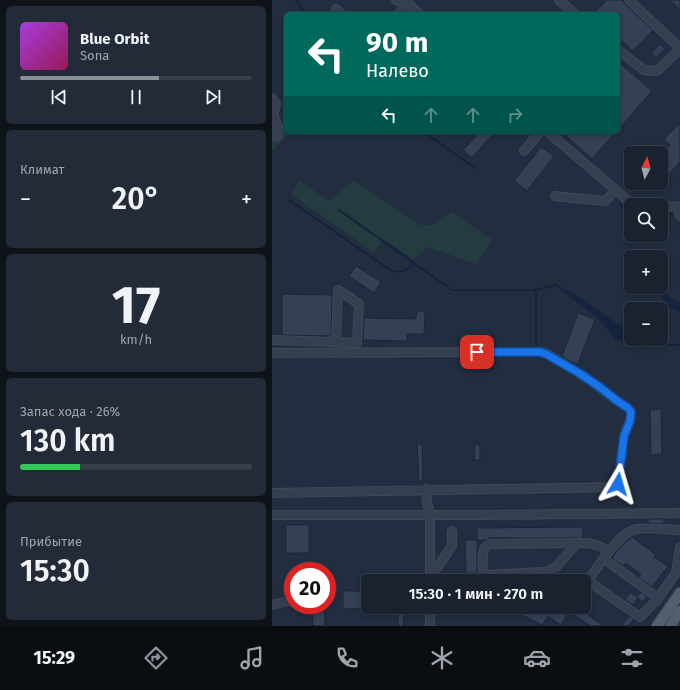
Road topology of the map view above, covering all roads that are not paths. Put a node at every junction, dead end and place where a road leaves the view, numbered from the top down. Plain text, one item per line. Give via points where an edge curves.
1 (396, 0) edge
2 (559, 0) edge
3 (629, 0) edge
4 (406, 2) edge
5 (399, 12) edge
6 (417, 12) edge
7 (573, 12) edge
8 (680, 48) edge
9 (620, 52) edge
10 (272, 98) edge
11 (538, 134) edge
12 (550, 134) edge
13 (276, 137) dead end
14 (524, 151) dead end
15 (616, 190) junction
16 (555, 196) dead end
17 (625, 198) edge
18 (668, 206) edge
19 (679, 207) edge
20 (680, 216) edge
21 (272, 340) edge
22 (336, 342) junction
23 (272, 353) edge
24 (426, 489) junction
25 (272, 493) edge
26 (680, 513) edge
27 (272, 514) edge
28 (430, 514) junction
29 (680, 530) edge
30 (452, 531) dead end
31 (577, 543) junction
32 (680, 547) edge
33 (609, 552) junction
34 (604, 559) junction
35 (430, 574) edge
36 (432, 574) edge
37 (680, 593) edge
38 (658, 598) junction
39 (284, 602) edge
40 (272, 605) edge
41 (680, 612) edge
42 (430, 614) edge
43 (680, 623) edge
44 (430, 626) edge
45 (657, 626) edge
46 (670, 626) edge

1 - 4 street
2 - 7 street
3 - 8 street
4 - 5 street
4 - 6 street
8 - 9 street via 657,71 644,70
10 - 13 street via 276,104 273,116 280,130
11 - 14 street
12 - 15 street
15 - 16 street via 605,201
15 - 17 street
18 - 19 street
19 - 20 street
21 - 22 street
22 - 22 street via 338,305 338,290 359,304 357,342
23 - 24 street via 540,352 579,373 631,412 624,436 616,487
24 - 25 street
24 - 28 street
26 - 28 street
27 - 28 street
28 - 35 street
29 - 33 street via 633,530 623,536
30 - 36 street via 452,546
31 - 31 street via 489,544 483,551 483,572 486,575 546,572 556,567
31 - 33 street via 596,544
32 - 38 street via 676,573
33 - 34 street
34 - 38 street
34 - 38 street via 588,581 640,617
37 - 45 main road
39 - 40 street
41 - 46 main road
42 - 44 street
43 - 46 street

